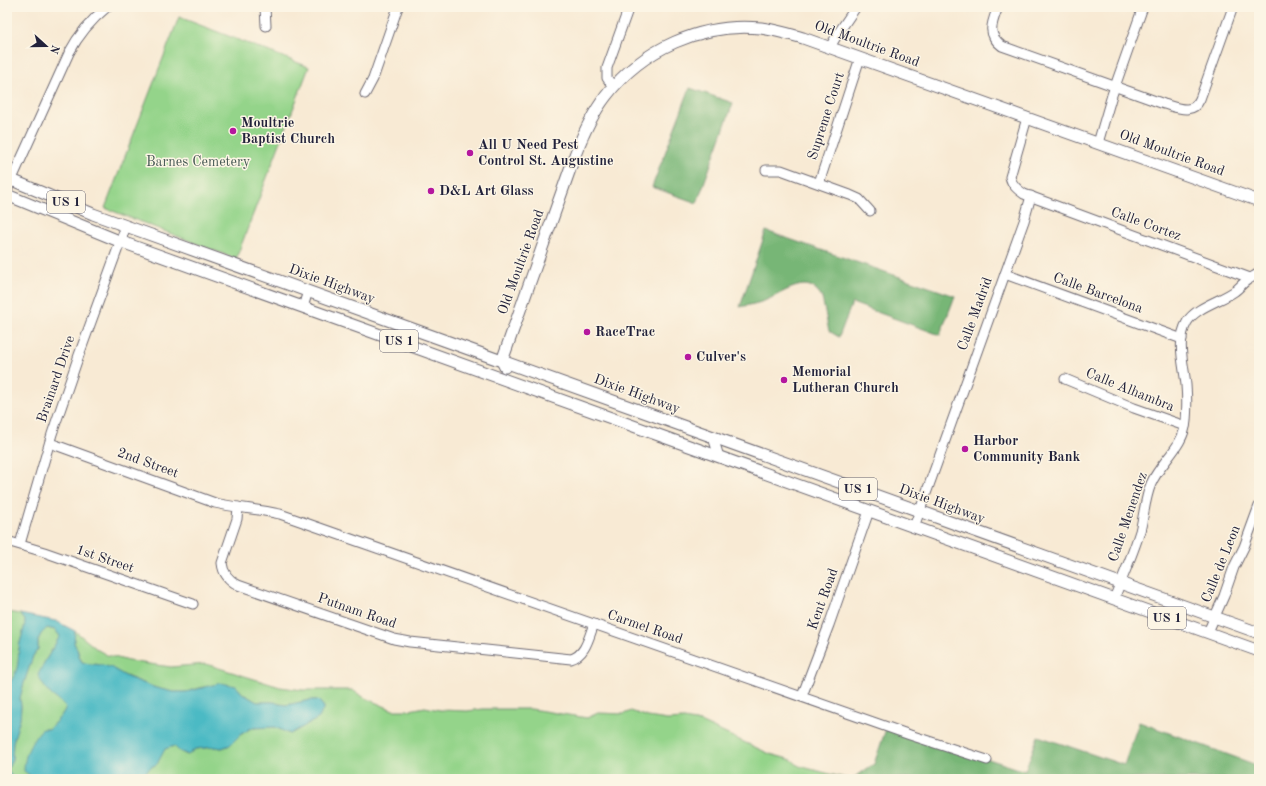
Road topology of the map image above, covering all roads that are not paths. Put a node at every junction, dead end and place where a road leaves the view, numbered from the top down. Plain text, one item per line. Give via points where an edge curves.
1 (107, 7) edge
2 (265, 7) edge
3 (398, 7) edge
4 (629, 7) edge
5 (856, 7) edge
6 (998, 7) edge
7 (1143, 7) edge
8 (1233, 7) edge
9 (266, 26) dead end
10 (830, 47) junction
11 (860, 58) junction
12 (1115, 86) junction
13 (613, 87) junction
14 (365, 94) dead end
15 (1027, 118) junction
16 (1098, 143) junction
17 (766, 170) dead end
18 (8, 183) edge
19 (819, 183) junction
20 (7, 195) edge
21 (1031, 196) junction
22 (1259, 201) edge
23 (870, 211) dead end
24 (126, 226) junction
25 (119, 241) junction
26 (1004, 274) junction
27 (1256, 276) edge
28 (308, 291) junction
29 (303, 307) junction
30 (1182, 338) junction
31 (502, 361) junction
32 (1065, 379) dead end
33 (512, 382) junction
34 (1185, 426) junction
35 (713, 437) junction
36 (50, 443) junction
37 (719, 457) junction
38 (1259, 506) edge
39 (238, 507) junction
40 (869, 511) junction
41 (919, 512) junction
42 (914, 527) junction
43 (7, 541) edge
44 (20, 544) junction
45 (1120, 583) junction
46 (1114, 599) junction
47 (193, 604) dead end
48 (1215, 617) junction
49 (594, 624) junction
50 (1208, 632) junction
51 (1259, 633) edge
52 (1259, 651) edge
53 (802, 696) junction
54 (987, 760) dead end

1 - 18 street via 86,26 69,52
2 - 9 street
3 - 14 street via 373,79
4 - 13 street via 607,68 607,78
5 - 10 street
6 - 12 street via 992,23 992,32 1002,46
7 - 12 street
8 - 12 street via 1195,107 1178,108
10 - 11 main road, Old Moultrie Road
10 - 13 main road, Old Moultrie Road via 781,31 762,28 709,31 663,48 637,65
11 - 15 main road, Old Moultrie Road
11 - 19 street, Supreme Court
12 - 16 street
13 - 31 main road, Old Moultrie Road via 597,108 581,139
15 - 16 main road, Old Moultrie Road
15 - 21 street via 1010,177 1019,190
16 - 22 main road, Old Moultrie Road
17 - 19 street, Supreme Court via 780,170
18 - 24 main road, Dixie Highway / US 1
19 - 23 street, Supreme Court via 859,199
20 - 25 main road, US 1
21 - 26 street, Calle Madrid
21 - 27 street, Calle Cortez
24 - 25 street, Brainard Drive
24 - 28 main road, Dixie Highway / US 1
25 - 29 main road, US 1
25 - 36 street, Brainard Drive
26 - 30 street, Calle Barcelona
26 - 41 street, Calle Madrid
27 - 30 street, Calle Menendez via 1189,320
28 - 29 street
28 - 31 main road, Dixie Highway / US 1
29 - 33 main road, US 1
30 - 34 street, Calle Menendez via 1187,404
31 - 33 main road
31 - 35 main road, Dixie Highway / US 1
32 - 34 street, Calle Alhambra
33 - 37 main road, US 1
34 - 45 street, Calle Menendez via 1178,444 1151,485 1140,533
35 - 37 street
35 - 41 main road, Dixie Highway / US 1
36 - 39 street, 2nd Street via 215,503
36 - 44 street, Brainard Drive
37 - 40 main road, US 1
38 - 48 street, Calle de Leon
39 - 49 street, Carmel Road via 293,519
39 - 49 street, Putnam Road via 237,519 222,562 225,574 232,583 378,634 410,642 571,659 582,652
40 - 42 main road, US 1
40 - 53 street, Kent Road
41 - 42 street, Calle Madrid
41 - 45 main road, Dixie Highway / US 1
42 - 46 main road, US 1
43 - 44 street, 1st Street
44 - 47 street, 1st Street
45 - 46 street, Calle Menendez
45 - 48 main road, Dixie Highway / US 1
46 - 50 main road, US 1
48 - 50 street, Calle de Leon
48 - 51 main road, Dixie Highway / US 1
49 - 53 street, Carmel Road
50 - 52 main road, US 1
53 - 54 street, Carmel Road

